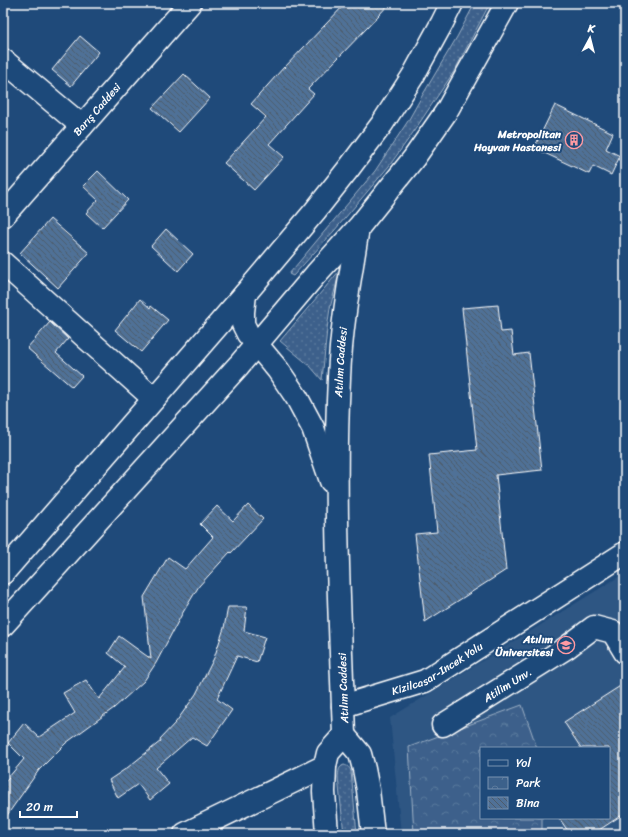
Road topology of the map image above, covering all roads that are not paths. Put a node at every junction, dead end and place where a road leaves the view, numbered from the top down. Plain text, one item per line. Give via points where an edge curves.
1 (190, 3) edge
2 (452, 3) edge
3 (507, 3) edge
4 (3, 60) edge
5 (82, 126) junction
6 (3, 216) edge
7 (358, 228) junction
8 (3, 263) edge
9 (245, 294) junction
10 (257, 344) junction
11 (154, 399) junction
12 (336, 498) junction
13 (625, 553) edge
14 (3, 573) edge
15 (3, 625) edge
16 (619, 628) edge
17 (625, 652) edge
18 (343, 706) junction
19 (443, 725) dead end
20 (344, 735) junction
21 (325, 766) junction
22 (185, 834) edge
23 (327, 834) edge
24 (373, 834) edge

1 - 5 street, Barış Caddesi
2 - 9 street via 413,76 382,124 315,211
3 - 7 street via 446,112 414,158
4 - 5 street
5 - 6 street, Barış Caddesi
7 - 10 street
7 - 12 street, Atılım Caddesi via 344,316 339,377
8 - 11 street
9 - 10 street, Atılım Caddesi via 243,324
9 - 11 street
10 - 12 street, Atılım Caddesi via 293,392 313,428
10 - 15 street
11 - 14 street
12 - 18 street, Atılım Caddesi
13 - 18 street, Kizilcasar-Incek Yolu via 425,681
16 - 17 street, Atilim Unv.
16 - 19 street, Atilim Unv. via 594,626 566,648
18 - 20 street, Atılım Caddesi
20 - 21 street via 328,753
20 - 24 street via 360,754 368,790
21 - 22 street
21 - 23 street

